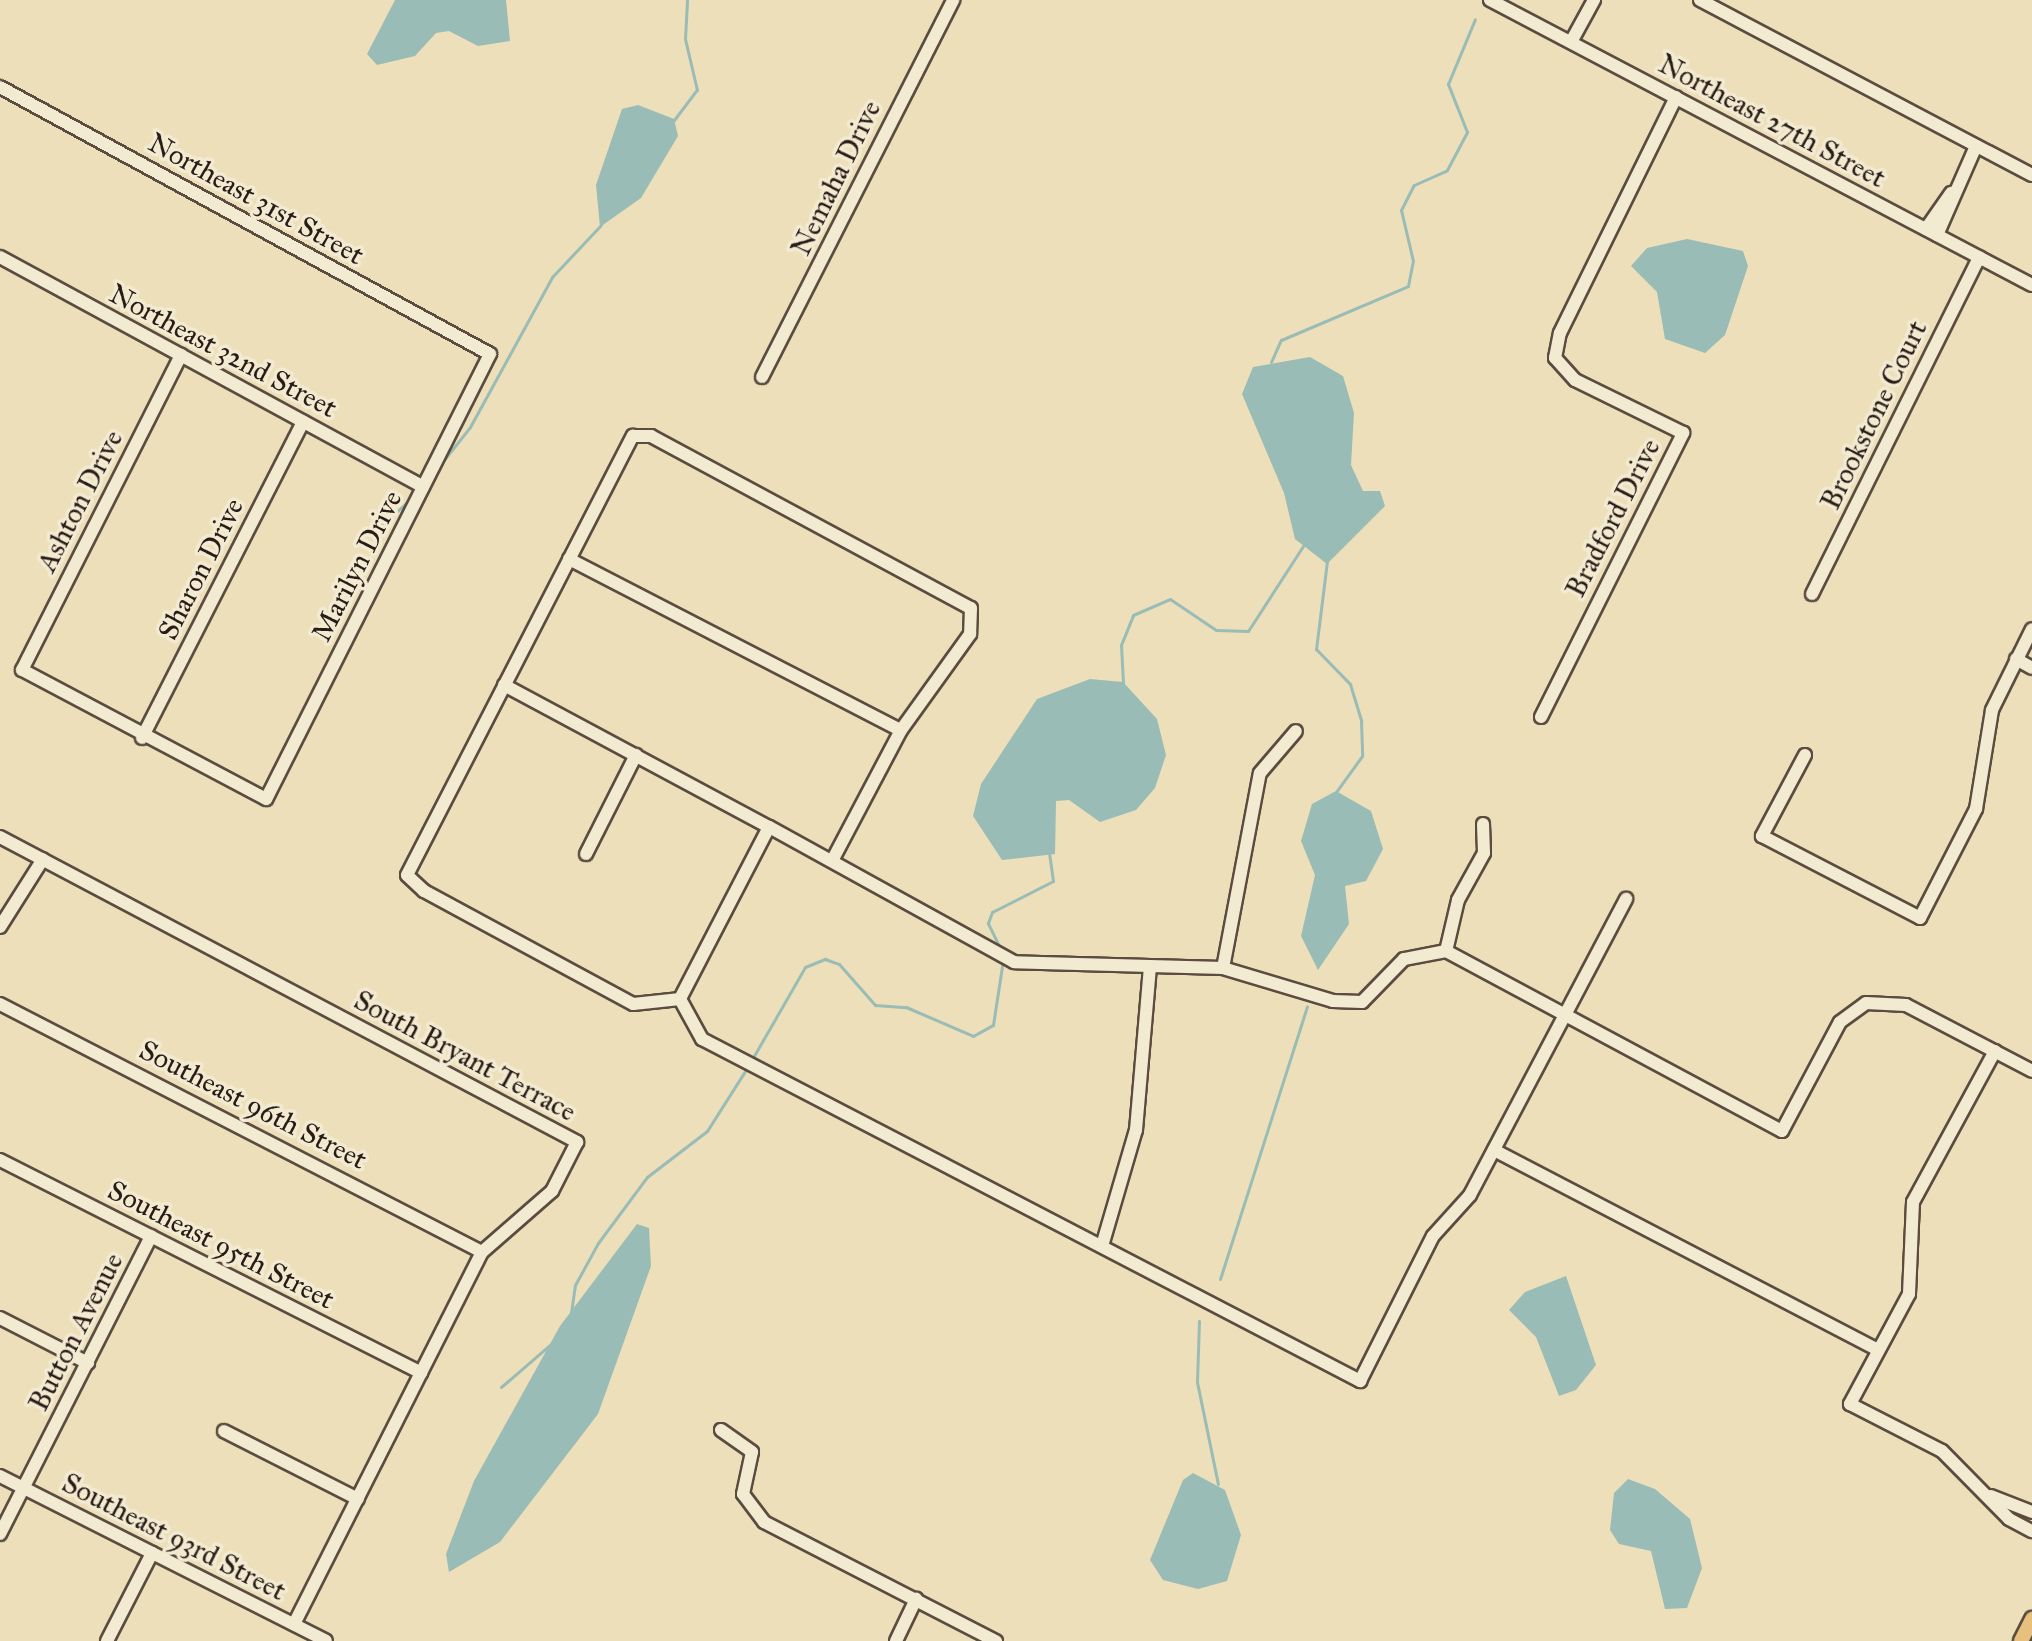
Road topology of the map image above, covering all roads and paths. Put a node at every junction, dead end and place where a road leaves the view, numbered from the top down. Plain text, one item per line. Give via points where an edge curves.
1 (953, 0) edge
2 (1490, 0) edge
3 (1594, 0) edge
4 (1700, 0) edge
5 (1571, 42) junction
6 (0, 87) edge
7 (1676, 97) junction
8 (1976, 146) junction
9 (2032, 175) edge
10 (1931, 232) junction
11 (0, 257) edge
12 (1979, 257) junction
13 (2032, 285) edge
14 (490, 354) joint
15 (181, 355) junction
16 (762, 377) dead end
17 (303, 422) junction
18 (423, 487) junction
19 (569, 559) junction
20 (1812, 594) dead end
21 (2032, 629) edge
22 (2016, 659) junction
23 (2032, 668) edge
24 (504, 685) junction
25 (1541, 717) dead end
26 (901, 730) junction
27 (1296, 731) dead end
28 (142, 738) junction
29 (636, 755) junction
30 (1805, 755) dead end
31 (1483, 824) dead end
32 (769, 827) junction
33 (0, 837) edge
34 (586, 854) dead end
35 (43, 859) junction
36 (833, 859) junction
37 (1626, 899) dead end
38 (0, 927) edge
39 (1446, 951) junction
40 (1150, 967) junction
41 (1223, 968) junction
42 (680, 999) junction
43 (0, 1004) edge
44 (1564, 1014) junction
45 (1995, 1051) junction
46 (2032, 1071) edge
47 (1494, 1150) junction
48 (0, 1160) edge
49 (151, 1236) junction
50 (1102, 1246) junction
51 (482, 1252) junction
52 (0, 1318) edge
53 (1877, 1349) junction
54 (88, 1363) junction
55 (421, 1373) junction
56 (721, 1430) dead end
57 (224, 1431) dead end
58 (0, 1476) edge
59 (24, 1488) junction
60 (1988, 1495) junction
61 (358, 1499) junction
62 (2032, 1512) edge
63 (2032, 1531) edge
64 (0, 1534) edge
65 (152, 1553) junction
66 (916, 1599) junction
67 (2032, 1619) edge
68 (294, 1624) junction
69 (107, 1641) edge
70 (326, 1641) edge
71 (896, 1641) edge
72 (996, 1641) edge
73 (2021, 1641) edge

1 - 16 street, Nemaha Drive
2 - 5 street, Northeast 27th Street
3 - 5 street
4 - 8 street
5 - 7 street, Northeast 27th Street
6 - 14 street, Northeast 31st Street
7 - 10 street, Northeast 27th Street
7 - 25 street, Bradford Drive via 1555,351 1575,380 1683,433
8 - 9 street
8 - 10 street
10 - 12 street, Northeast 27th Street
11 - 15 street, Northeast 32nd Street
12 - 13 street, Northeast 27th Street
12 - 20 street, Brookstone Court
14 - 18 street, Marilyn Drive
15 - 17 street, Northeast 32nd Street
15 - 28 street, Ashton Drive via 22,670
17 - 18 street, Northeast 32nd Street
17 - 28 street, Sharon Drive
18 - 28 street, Marilyn Drive via 266,799
19 - 24 street
19 - 26 street
19 - 26 street via 628,442 651,436 971,608 970,634
21 - 22 street
22 - 23 street
22 - 30 street via 1986,730 1976,809 1920,918 1762,836
24 - 29 street
24 - 42 street via 411,860 408,881 633,1004
26 - 36 street
27 - 41 street via 1260,773
29 - 32 street
29 - 34 street
31 - 39 street via 1484,853 1458,900
32 - 36 street
32 - 42 street
33 - 35 street, South Bryant Terrace
35 - 38 street
35 - 51 street, South Bryant Terrace via 577,1142 552,1191
36 - 40 street via 1014,962
37 - 44 street
39 - 41 street via 1404,959 1362,1002 1333,1001
39 - 44 street
40 - 41 street
40 - 50 street via 1136,1130
42 - 50 street via 702,1039
43 - 51 street, Southeast 96th Street
44 - 45 street via 1782,1131 1840,1022 1866,1003 1906,1005
44 - 47 street
45 - 46 street
45 - 53 street via 1913,1202 1909,1294
47 - 50 street via 1470,1195 1433,1236 1360,1381
47 - 53 street
48 - 49 street, Southeast 95th Street
49 - 54 street, Button Avenue
49 - 55 street, Southeast 95th Street
51 - 55 street, South Bryant Terrace
52 - 54 street
53 - 60 street via 1850,1404 1942,1451
54 - 59 street, Button Avenue
55 - 61 street, South Bryant Terrace
56 - 66 street via 752,1452 743,1494 764,1522
57 - 61 street
58 - 59 street, Southeast 93rd Street
59 - 64 street, Button Avenue
59 - 65 street, Southeast 93rd Street
60 - 62 street
60 - 63 street
61 - 68 street, South Bryant Terrace
65 - 68 street, Southeast 93rd Street
65 - 69 street
66 - 71 street
66 - 72 street
67 - 73 main road
68 - 70 street, Southeast 93rd Street

